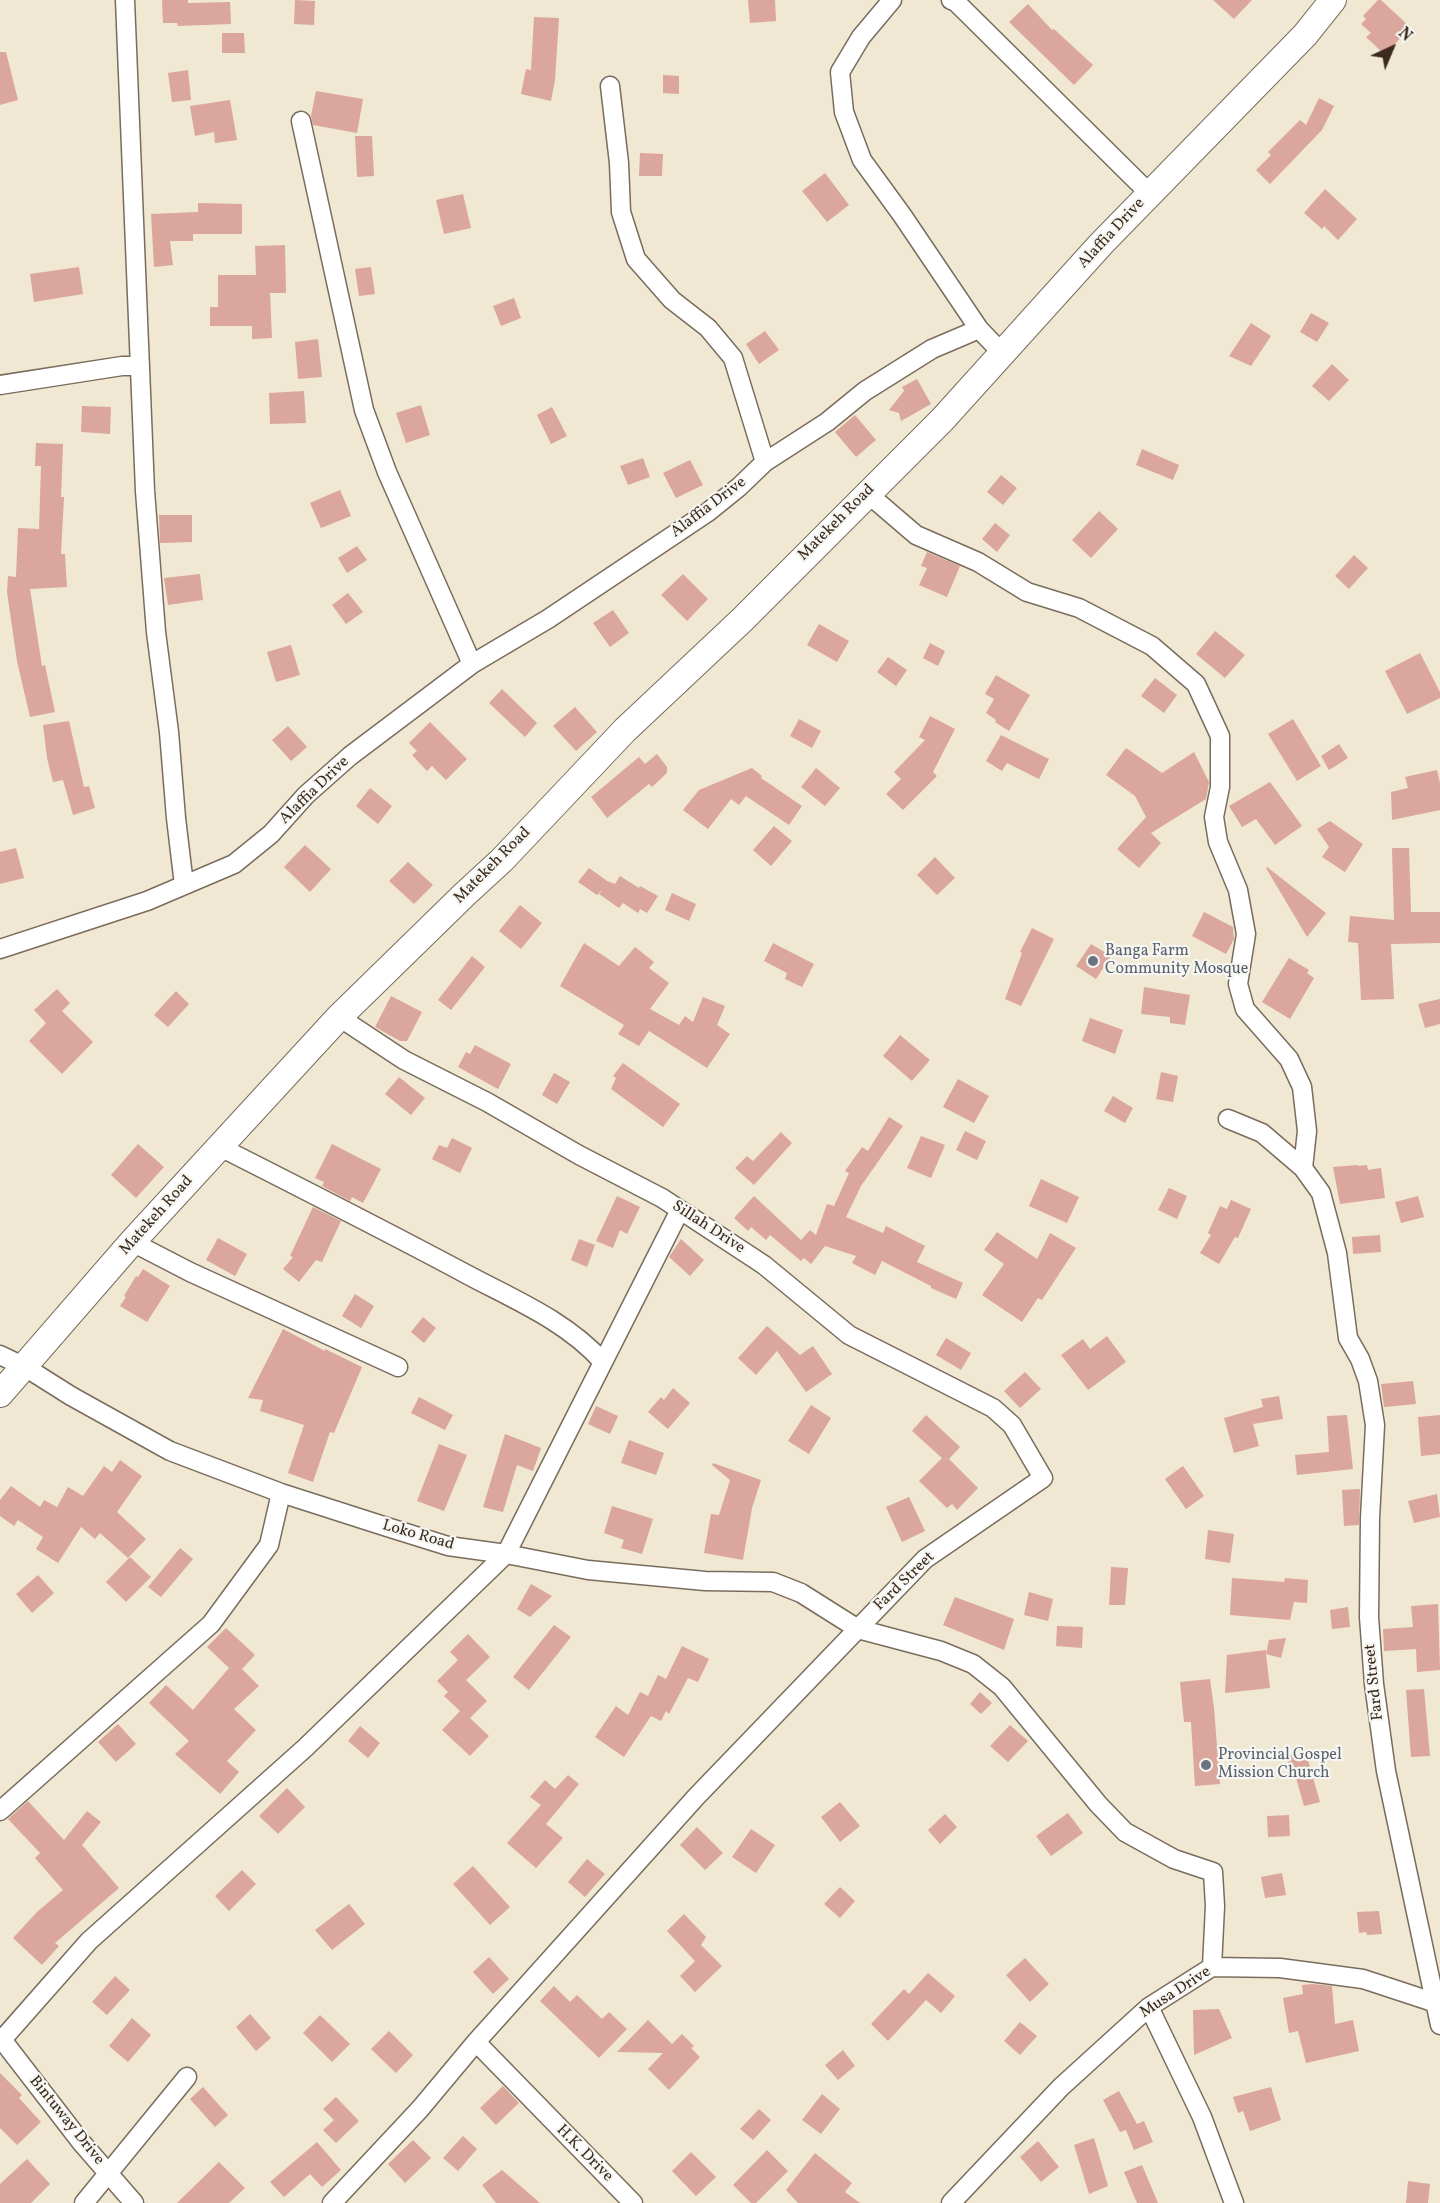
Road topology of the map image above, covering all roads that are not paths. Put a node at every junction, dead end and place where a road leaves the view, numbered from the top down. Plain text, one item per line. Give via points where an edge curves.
1 (125, 0) edge
2 (892, 0) edge
3 (951, 0) edge
4 (1333, 0) edge
5 (610, 86) dead end
6 (301, 121) dead end
7 (1150, 194) junction
8 (979, 329) junction
9 (1003, 354) junction
10 (139, 366) junction
11 (0, 385) edge
12 (765, 462) junction
13 (867, 493) junction
14 (472, 664) junction
15 (184, 885) junction
16 (0, 949) edge
17 (339, 1017) junction
18 (1228, 1119) dead end
19 (220, 1147) junction
20 (1303, 1168) junction
21 (680, 1210) junction
22 (132, 1242) junction
23 (0, 1355) edge
24 (602, 1361) junction
25 (25, 1367) junction
26 (398, 1367) dead end
27 (0, 1394) edge
28 (1043, 1478) joint
29 (281, 1493) junction
30 (506, 1554) junction
31 (858, 1629) junction
32 (0, 1811) edge
33 (1212, 1967) junction
34 (1436, 2003) junction
35 (1149, 2007) junction
36 (1440, 2025) edge
37 (1, 2040) edge
38 (476, 2042) junction
39 (187, 2077) dead end
40 (109, 2174) junction
41 (84, 2203) edge
42 (134, 2203) edge
43 (332, 2203) edge
44 (633, 2203) edge
45 (951, 2203) edge
46 (1234, 2203) edge

1 - 10 street
2 - 8 street via 840,72 844,112 862,160
3 - 7 street
4 - 7 street, Alaffia Drive via 1305,35
5 - 12 street via 621,212 636,259 672,300 708,328 734,358
6 - 14 street via 364,410 387,472
7 - 9 street, Alaffia Drive
8 - 9 street
8 - 12 street, Alaffia Drive via 932,349
9 - 13 street, Matekeh Road
10 - 11 street
10 - 15 street via 156,632
12 - 14 street, Alaffia Drive via 708,512 548,619
13 - 17 street, Matekeh Road via 742,620 625,730 502,860
13 - 20 street via 916,535 978,562 1027,592 1079,608 1152,646 1196,684 1220,736 1220,787 1214,817 1218,842 1238,890 1246,934 1238,984 1245,1009 1289,1059 1302,1087 1307,1131
14 - 15 street, Alaffia Drive via 350,756 306,795 271,834 234,864
15 - 16 street, Alaffia Drive
17 - 19 street, Matekeh Road
17 - 21 street, Sillah Drive via 404,1060
18 - 20 street via 1262,1133
19 - 22 street, Matekeh Road
19 - 24 street via 566,1327
20 - 34 street, Fard Street via 1321,1193 1337,1253 1348,1338 1368,1381 1375,1425 1369,1617 1374,1684 1386,1771
21 - 24 street
21 - 28 street, Sillah Drive via 764,1265 849,1335 993,1408 1012,1425
22 - 25 street, Matekeh Road
22 - 26 street
23 - 25 street, Loko Road
24 - 30 street
25 - 27 street, Matekeh Road
25 - 29 street, Loko Road via 170,1451
28 - 31 street, Fard Street via 925,1559
29 - 30 street, Loko Road via 448,1546
29 - 32 street via 268,1545 211,1624
30 - 31 street, Loko Road via 588,1570 705,1581 773,1582 801,1593
30 - 37 street via 304,1748 89,1941
31 - 33 street, Loko Road via 941,1651 973,1664 1002,1687 1125,1832 1174,1859 1213,1872
31 - 38 street, Fard Street via 696,1797
33 - 34 street, Musa Drive via 1280,1968 1363,1980
33 - 35 street, Musa Drive
34 - 36 street, Fard Street
35 - 45 street, Musa Drive via 1061,2087
35 - 46 street via 1202,2117
37 - 40 street, Bintuway Drive
38 - 43 street, Fard Street
38 - 44 street, H.K. Drive
39 - 40 street
40 - 41 street
40 - 42 street, Bintuway Drive

